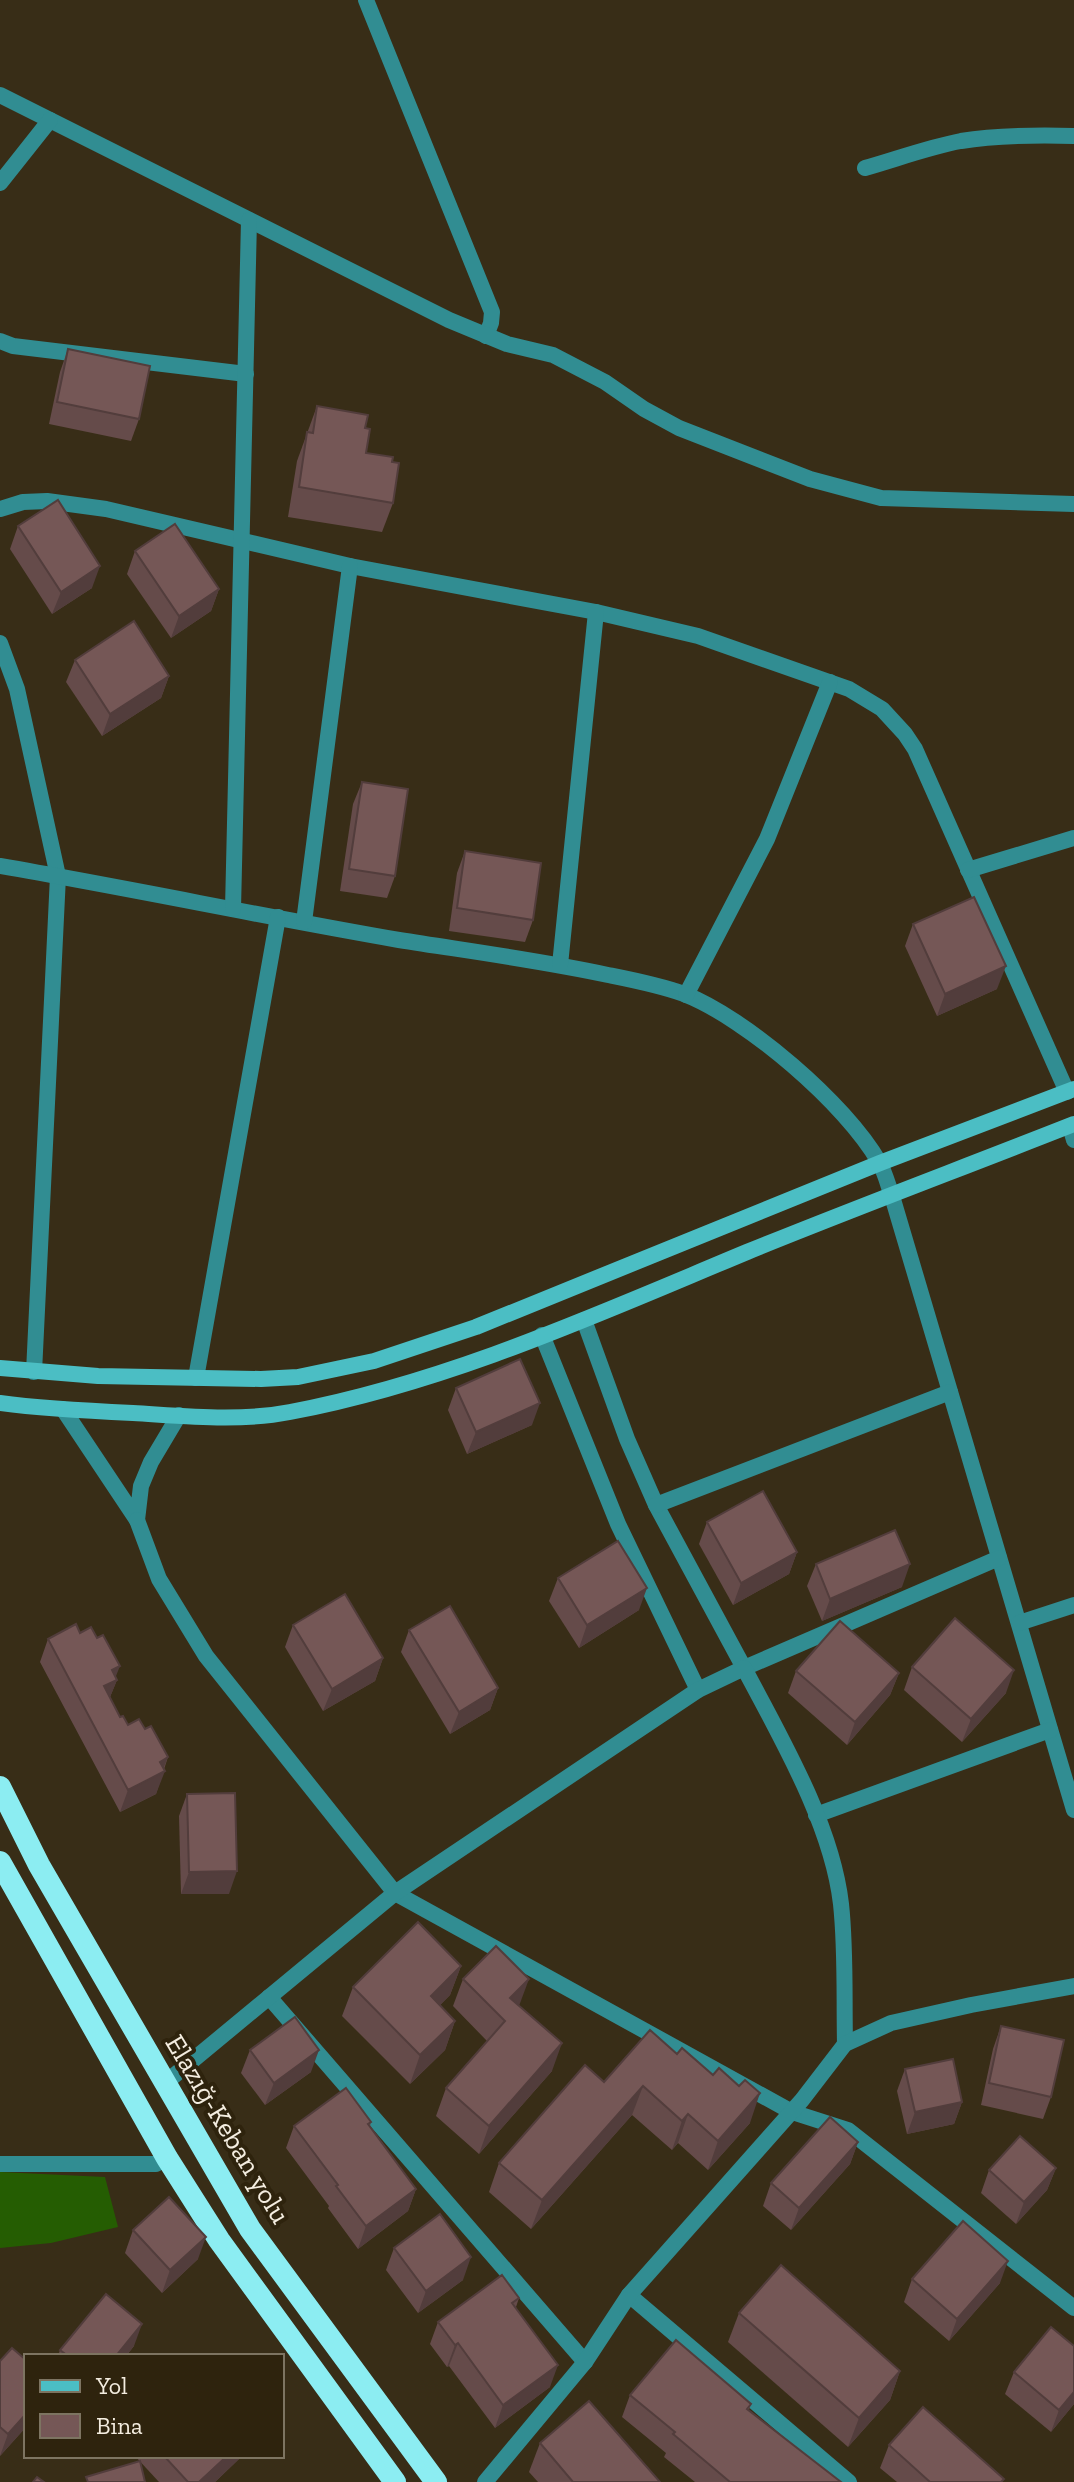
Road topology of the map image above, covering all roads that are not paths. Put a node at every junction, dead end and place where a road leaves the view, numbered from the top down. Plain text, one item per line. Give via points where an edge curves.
1 (366, 0) edge
2 (0, 95) edge
3 (50, 120) junction
4 (1074, 136) edge
5 (865, 168) dead end
6 (0, 183) edge
7 (249, 220) junction
8 (486, 336) junction
9 (0, 341) edge
10 (246, 374) junction
11 (1074, 504) edge
12 (0, 509) edge
13 (240, 541) junction
14 (350, 566) junction
15 (596, 612) junction
16 (0, 643) edge
17 (830, 682) junction
18 (1074, 838) edge
19 (0, 866) edge
20 (968, 870) junction
21 (58, 876) junction
22 (233, 909) junction
23 (278, 917) junction
24 (304, 922) junction
25 (560, 965) junction
26 (686, 995) junction
27 (1070, 1090) edge
28 (1073, 1130) edge
29 (880, 1163) junction
30 (892, 1196) junction
31 (584, 1320) junction
32 (542, 1335) junction
33 (0, 1368) edge
34 (34, 1372) junction
35 (196, 1378) junction
36 (950, 1392) junction
37 (0, 1403) edge
38 (63, 1409) junction
39 (179, 1415) junction
40 (656, 1505) junction
41 (137, 1520) junction
42 (999, 1558) junction
43 (1074, 1605) edge
44 (1019, 1623) junction
45 (744, 1668) junction
46 (698, 1690) junction
47 (1050, 1730) junction
48 (1070, 1784) edge
49 (0, 1787) edge
50 (1074, 1810) edge
51 (816, 1815) junction
52 (0, 1862) edge
53 (395, 1893) junction
54 (1074, 1986) edge
55 (269, 1997) junction
56 (845, 2044) junction
57 (164, 2084) junction
58 (792, 2112) junction
59 (167, 2158) junction
60 (0, 2164) edge
61 (629, 2295) junction
62 (1074, 2308) edge
63 (585, 2362) junction
64 (395, 2482) edge
65 (436, 2482) edge
66 (485, 2482) edge
67 (849, 2482) edge

1 - 8 street via 492,312
2 - 3 street
3 - 6 street
3 - 7 street
4 - 5 street via 958,142
7 - 8 street
7 - 10 street
8 - 11 street via 553,355 679,428 810,479 881,498
9 - 10 street
10 - 13 street
12 - 13 street via 47,501 106,509
13 - 14 street
13 - 22 street
14 - 15 street
14 - 24 street
15 - 17 street via 698,636
15 - 25 street
16 - 21 street via 17,689
17 - 20 street via 867,698 905,734
17 - 26 street via 767,839
18 - 20 street
19 - 21 street
20 - 27 street
21 - 22 street
21 - 34 street
22 - 23 street
23 - 24 street
23 - 35 street
24 - 25 street
25 - 26 street
26 - 29 street via 771,1048 828,1099
27 - 29 main road
28 - 30 main road
29 - 30 street
29 - 35 main road via 476,1327 374,1361 298,1377
30 - 31 main road
30 - 36 street
31 - 32 main road
31 - 40 street
32 - 39 main road via 429,1377 288,1412
32 - 46 street via 618,1524
33 - 34 main road
34 - 35 main road
36 - 40 street
36 - 42 street
37 - 38 main road
38 - 39 main road
38 - 41 street
39 - 41 street via 141,1486
40 - 45 street
41 - 53 street via 159,1579 206,1656
42 - 44 street
42 - 45 street
43 - 44 street
44 - 47 street
45 - 46 street
45 - 51 street
46 - 53 street
47 - 48 street
47 - 51 street
48 - 50 street
49 - 57 highway, Elazığ-Keban yolu
51 - 56 street via 841,1903
52 - 59 highway
53 - 55 street
53 - 58 street
54 - 56 street via 891,2023
55 - 57 street
55 - 63 street
56 - 58 street
57 - 65 highway, Elazığ-Keban yolu via 250,2229
58 - 61 street
58 - 62 street via 848,2130
59 - 60 street via 156,2164
59 - 64 highway via 219,2240
61 - 63 street
61 - 67 street
63 - 66 street

